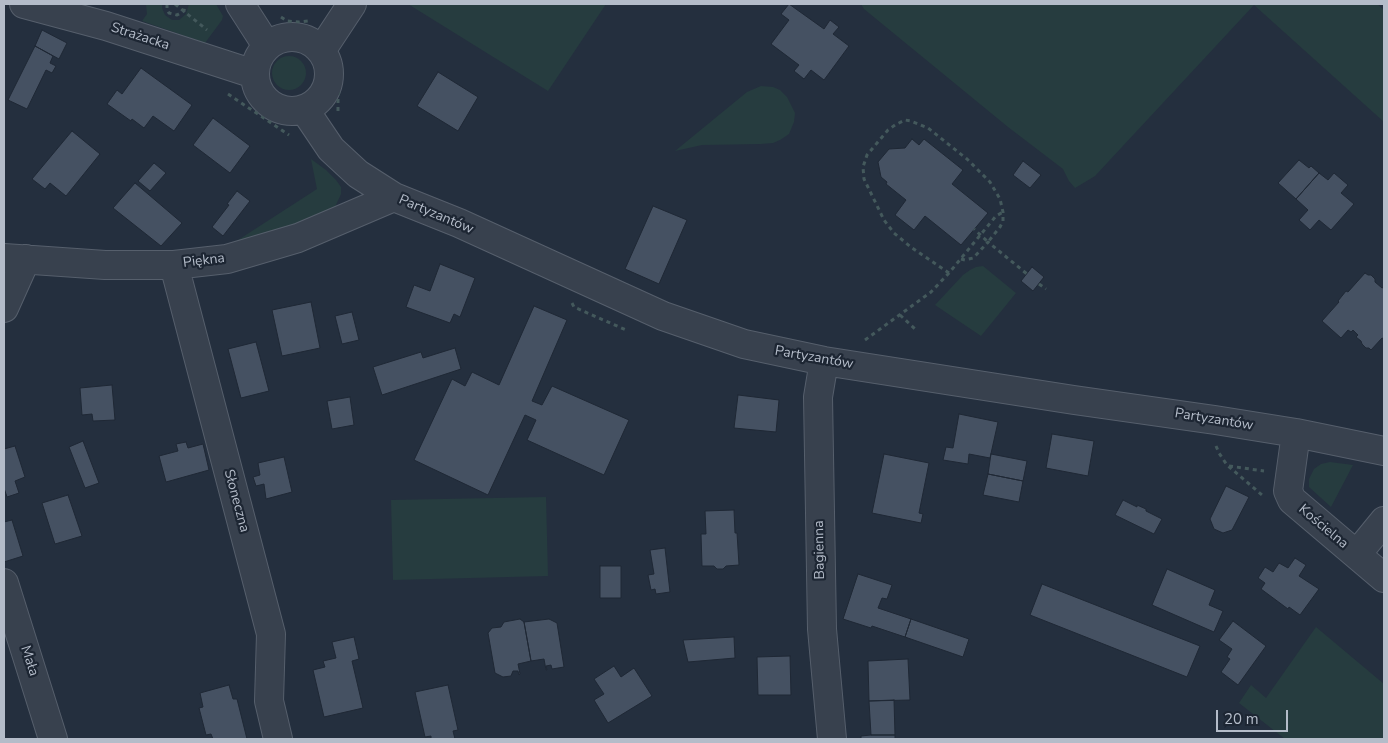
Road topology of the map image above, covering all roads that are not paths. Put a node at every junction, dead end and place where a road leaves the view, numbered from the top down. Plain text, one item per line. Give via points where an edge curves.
1 (24, 4) edge
2 (240, 4) edge
3 (352, 4) edge
4 (106, 15) edge
5 (267, 46) junction
6 (331, 59) junction
7 (254, 74) junction
8 (304, 109) junction
9 (394, 197) junction
10 (15, 258) edge
11 (174, 265) junction
12 (4, 308) edge
13 (824, 361) junction
14 (1296, 433) junction
15 (1380, 445) edge
16 (1384, 521) edge
17 (1357, 554) junction
18 (1384, 578) edge
19 (4, 583) edge
20 (53, 739) edge
21 (278, 739) edge
22 (832, 739) edge

1 - 4 street, Strażacka
2 - 5 street
3 - 6 street
4 - 7 street, Strażacka
5 - 6 street via 298,37 313,43
5 - 7 street
6 - 8 street via 327,62 329,81 319,100
7 - 8 street via 259,91 269,103 280,109
8 - 9 street, Partyzantów via 331,149 358,174
9 - 11 street, Piękna via 298,238 227,260
9 - 13 street, Partyzantów via 663,316 744,344
10 - 11 street, Piękna via 105,266
10 - 12 street
11 - 21 street, Słoneczna via 270,634 269,701
13 - 14 street, Partyzantów
13 - 22 street, Bagienna via 818,396 821,620
14 - 15 street, Partyzantów
14 - 17 street, Kościelna via 1289,495 1296,505
16 - 17 street
17 - 18 street, Kościelna
19 - 20 street, Mała

